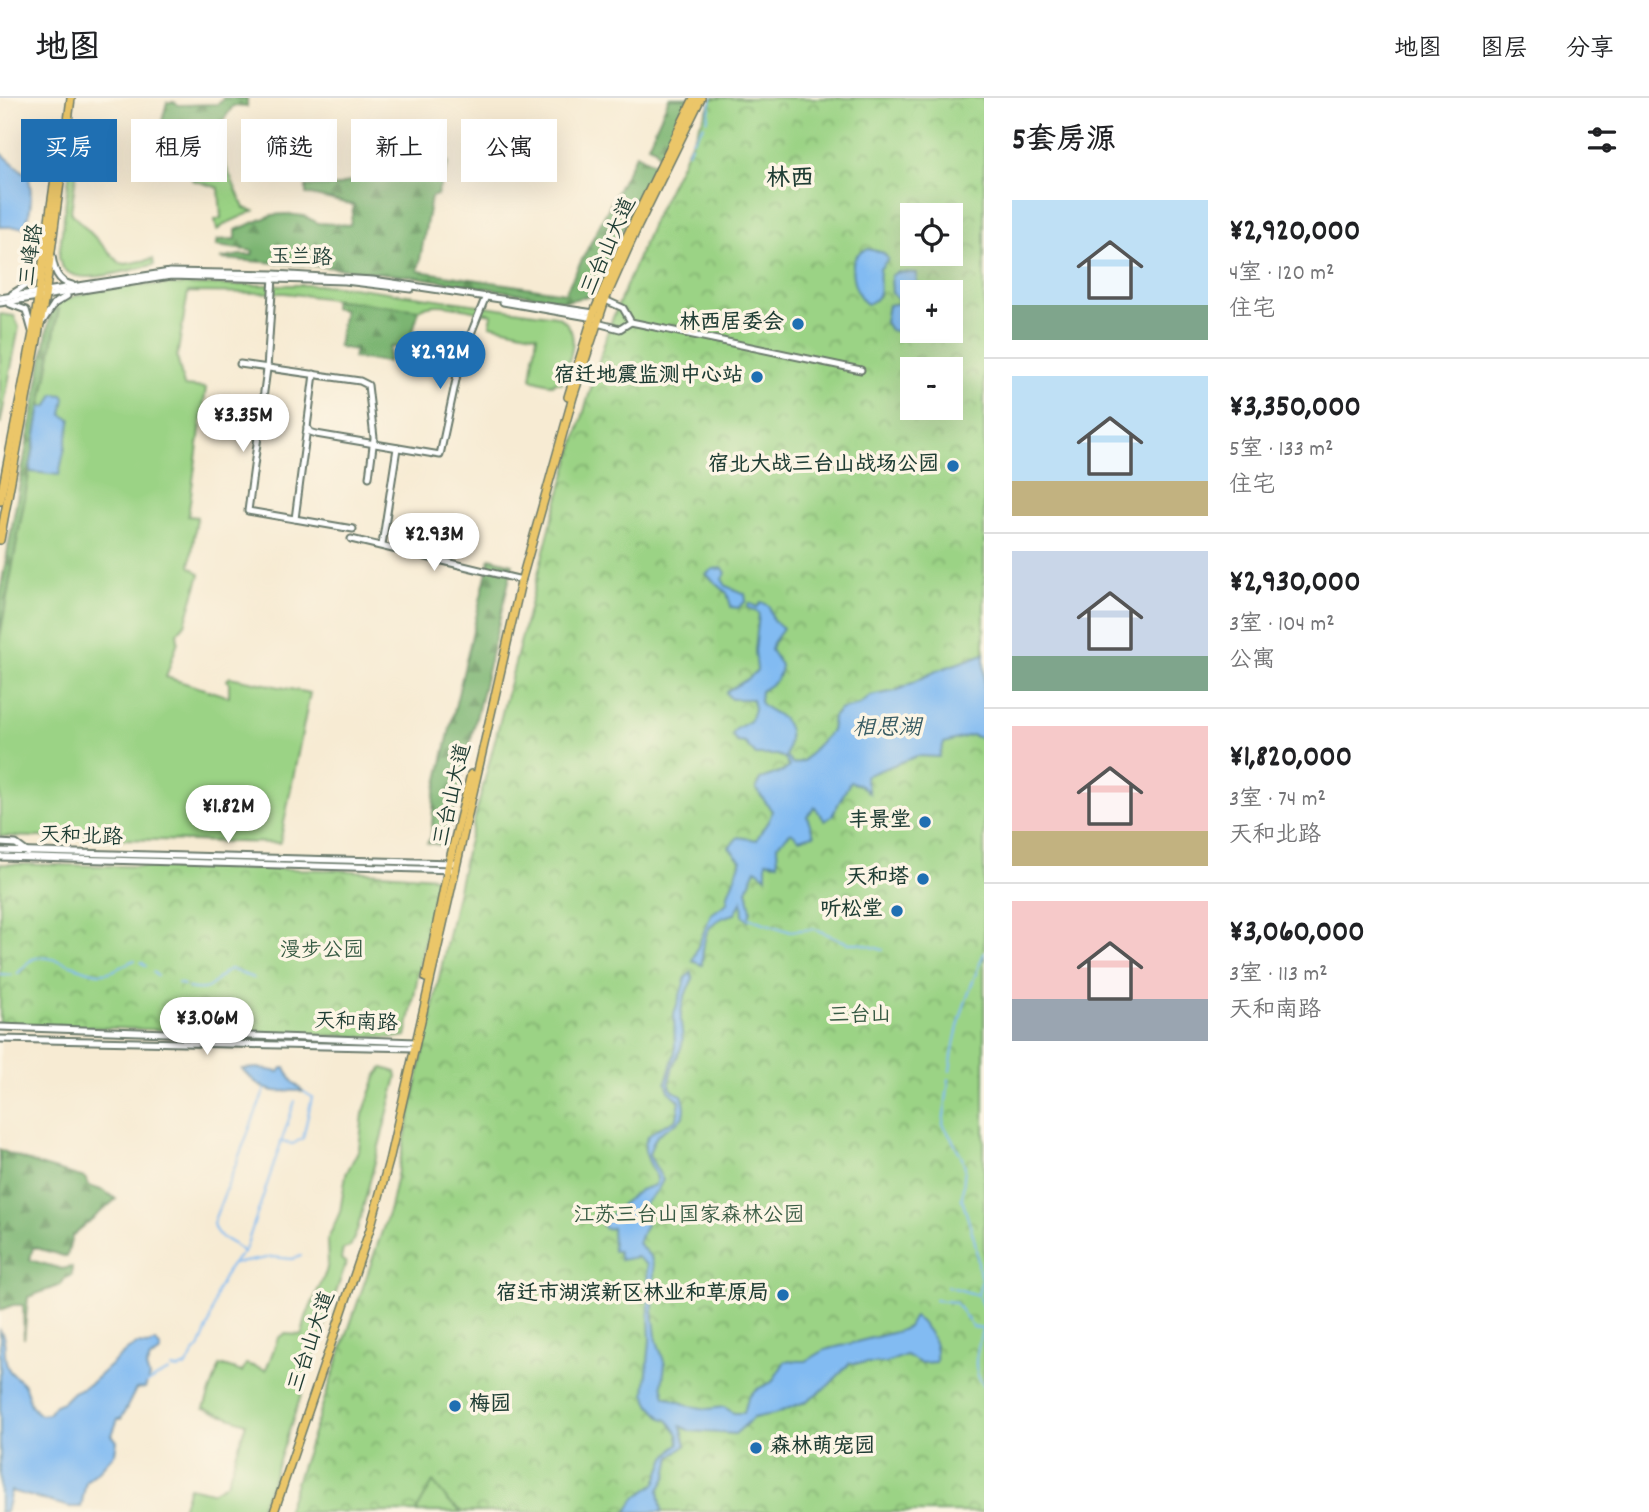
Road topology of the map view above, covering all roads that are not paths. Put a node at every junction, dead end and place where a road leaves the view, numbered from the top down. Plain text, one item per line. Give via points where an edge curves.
1 (69, 98) edge
2 (694, 98) edge
3 (701, 98) edge
4 (49, 249) junction
5 (274, 276) junction
6 (86, 287) junction
7 (42, 295) junction
8 (486, 297) junction
9 (0, 298) edge
10 (605, 300) junction
11 (0, 304) edge
12 (596, 317) junction
13 (631, 322) junction
14 (35, 334) junction
15 (240, 364) dead end
16 (267, 368) junction
17 (862, 370) dead end
18 (314, 374) junction
19 (307, 427) junction
20 (373, 444) junction
21 (397, 448) junction
22 (369, 477) dead end
23 (0, 502) edge
24 (295, 519) junction
25 (353, 529) dead end
26 (351, 539) dead end
27 (0, 540) edge
28 (382, 545) junction
29 (519, 580) junction
30 (0, 843) edge
31 (28, 853) junction
32 (0, 854) edge
33 (452, 867) junction
34 (0, 1027) edge
35 (0, 1039) edge
36 (413, 1045) junction
37 (272, 1512) edge

1 - 4 main road, 三峰路
2 - 12 main road, 三台山大道 via 623,244
3 - 10 main road, 三台山大道
4 - 6 street via 61,280
4 - 7 main road, 三峰路
4 - 9 street via 34,280
5 - 6 street, 玉兰路 via 170,272
5 - 8 street, 玉兰路 via 365,279
5 - 16 street
6 - 7 street, 玉兰路
6 - 14 street via 54,304
7 - 9 street, 玉兰路
7 - 11 street, 玉兰路
7 - 14 main road, 三峰路
8 - 12 street, 玉兰路
8 - 21 street via 460,361 440,455
10 - 12 main road, 三台山大道
10 - 13 street, 玉兰路 via 623,307
11 - 14 street via 26,310
12 - 13 street, 玉兰路 via 620,329
12 - 29 main road, 三台山大道
13 - 17 street, 玉兰路
14 - 23 main road, 三峰路
14 - 27 main road, 三峰路
15 - 16 street
16 - 18 street
16 - 24 street via 248,511
18 - 19 street
18 - 20 street via 368,385
19 - 20 street via 310,432
19 - 24 street
20 - 21 street
20 - 22 street
21 - 28 street
24 - 25 street
26 - 28 street
28 - 29 street
29 - 33 main road, 三台山大道
30 - 31 street via 16,844
31 - 32 street, 天和北路
31 - 33 street, 天和北路
32 - 33 street, 天和北路
33 - 36 main road, 三台山大道
34 - 36 street, 天和南路
35 - 36 street, 天和南路
36 - 37 main road, 三台山大道 via 370,1229

